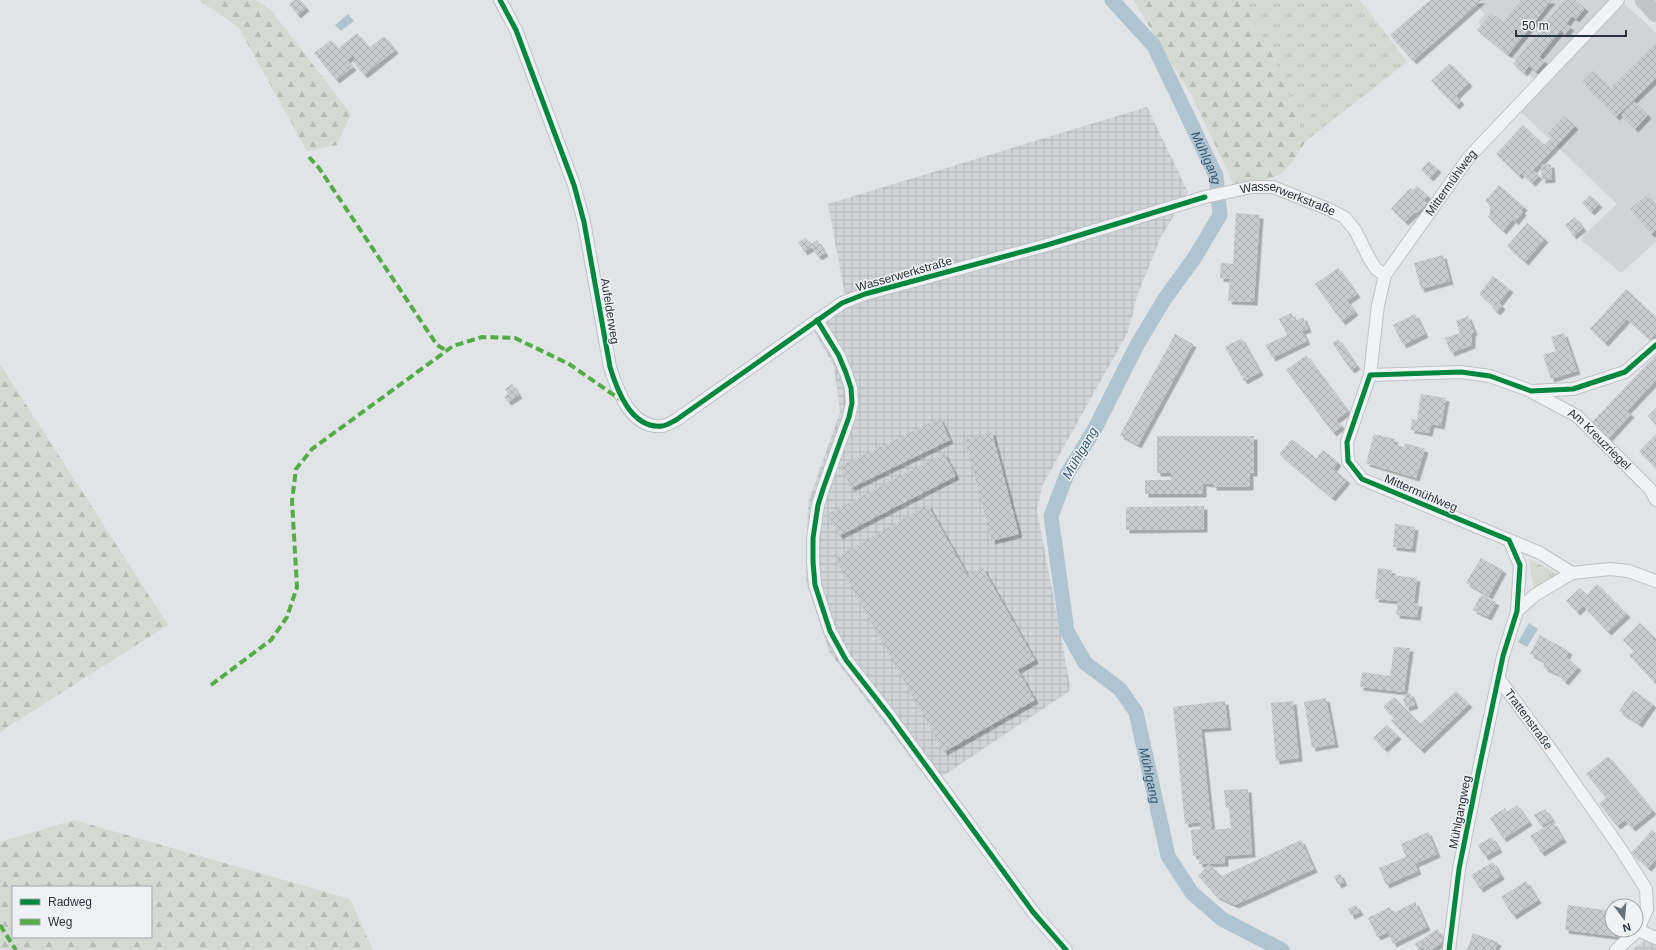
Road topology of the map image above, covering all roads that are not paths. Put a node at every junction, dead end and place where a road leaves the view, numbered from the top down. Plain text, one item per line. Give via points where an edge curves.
1 (500, 0) edge
2 (1618, 0) edge
3 (1643, 0) edge
4 (1656, 14) edge
5 (1385, 275) junction
6 (817, 320) junction
7 (1656, 345) edge
8 (1370, 375) junction
9 (1531, 391) junction
10 (1656, 500) edge
11 (1509, 540) junction
12 (1572, 573) junction
13 (1656, 581) edge
14 (1517, 611) junction
15 (1499, 679) junction
16 (1644, 916) edge
17 (1644, 933) edge
18 (1629, 938) edge
19 (1656, 938) edge
20 (1066, 950) edge
21 (1449, 950) edge
22 (1616, 950) edge

1 - 6 street, Aufelderweg via 516,30 571,178 585,229 616,389 638,419 662,426 676,420
2 - 5 street, Mittermühlweg via 1469,157
3 - 4 main road
5 - 6 street, Wasserwerkstraße via 1376,269 1355,230 1344,217 1273,187 1252,187 1205,197 1047,245 865,294 842,303
5 - 8 street, Mittermühlweg via 1378,305
6 - 20 street via 839,356 851,388 852,403 818,505 813,538 815,585 830,631 846,660 1033,912
7 - 9 street via 1625,372 1573,389
8 - 9 street via 1461,372 1490,376
8 - 11 street, Mittermühlweg via 1347,442 1348,461 1362,479
9 - 10 street, Am Kreuzriegel via 1577,416 1650,489
11 - 12 street, Mittermühlweg via 1540,553
11 - 14 street via 1520,564
12 - 13 street via 1610,569 1628,571
12 - 14 street via 1536,595
14 - 15 street, Trattenstraße via 1503,656
15 - 16 street, Trattenstraße via 1549,746 1646,889 1647,909
15 - 21 street, Mühlgangweg via 1459,869
17 - 19 street
18 - 22 street

